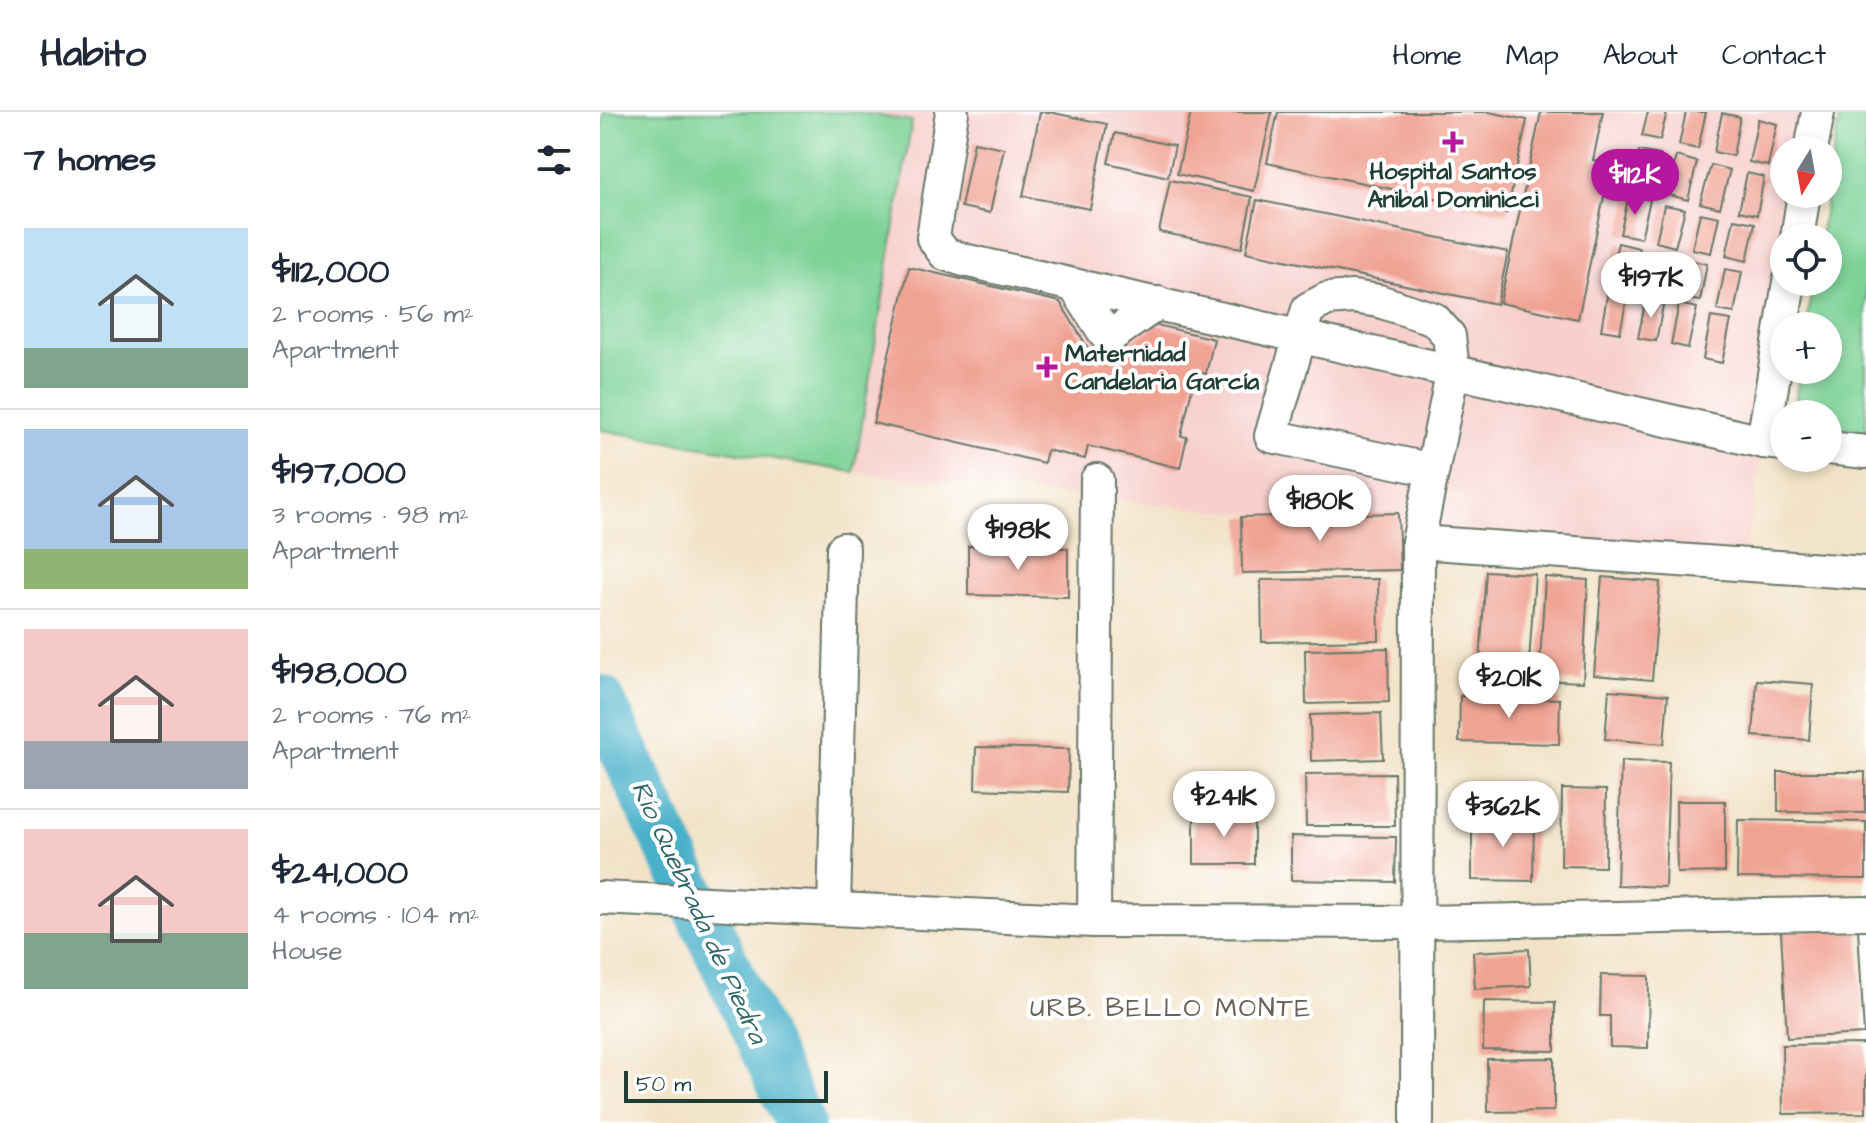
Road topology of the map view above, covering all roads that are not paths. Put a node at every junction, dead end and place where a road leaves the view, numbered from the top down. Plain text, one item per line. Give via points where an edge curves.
1 (952, 112) edge
2 (1818, 112) edge
3 (1814, 136) edge
4 (1074, 285) junction
5 (1788, 296) edge
6 (1158, 303) junction
7 (1300, 335) junction
8 (1453, 370) junction
9 (1777, 400) edge
10 (1770, 442) edge
11 (1842, 449) edge
12 (1866, 452) edge
13 (1433, 470) junction
14 (1097, 480) dead end
15 (1418, 542) junction
16 (843, 549) dead end
17 (1866, 573) edge
18 (600, 898) edge
19 (834, 909) junction
20 (1866, 913) edge
21 (1094, 921) junction
22 (1418, 922) junction
23 (1417, 1123) edge

1 - 4 street via 933,238 945,254
2 - 3 street
4 - 6 street
4 - 6 street via 1108,338
5 - 9 street
6 - 7 street
7 - 8 street
7 - 8 street via 1308,309 1327,299 1379,301 1434,319 1449,336
7 - 13 street via 1271,436
8 - 10 street
8 - 13 street
11 - 12 street
13 - 15 street
14 - 21 street
15 - 17 street
15 - 22 street
16 - 19 street
18 - 19 street
19 - 21 street
20 - 22 street
21 - 22 street
22 - 23 street

